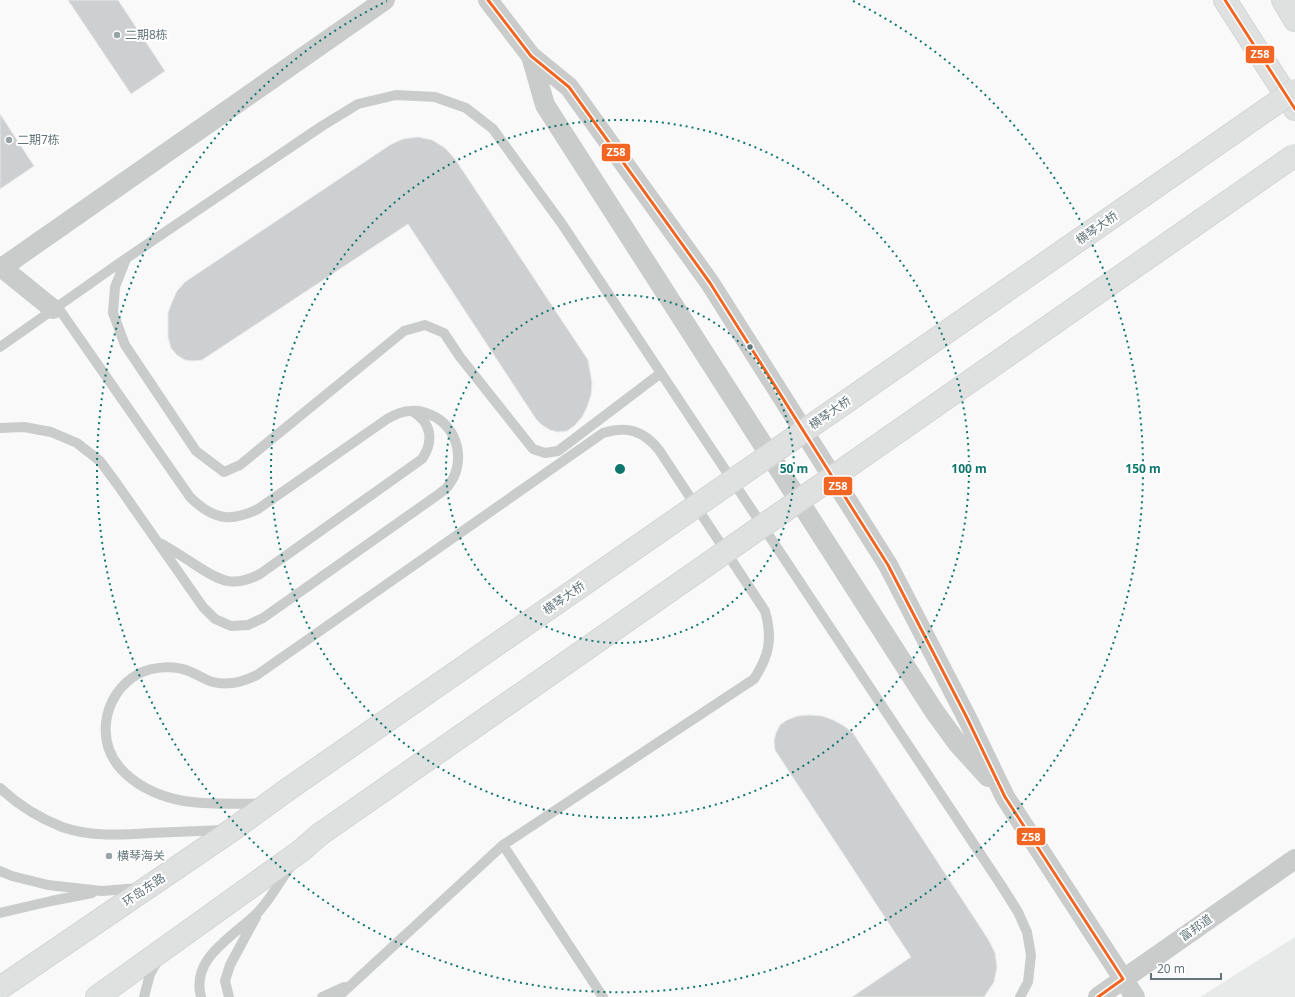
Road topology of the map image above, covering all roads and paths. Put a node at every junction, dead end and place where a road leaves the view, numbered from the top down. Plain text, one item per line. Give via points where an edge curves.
1 (385, 0) edge
2 (488, 0) edge
3 (1225, 0) edge
4 (1282, 0) edge
5 (1295, 20) edge
6 (531, 56) junction
7 (1295, 90) edge
8 (1295, 110) edge
9 (1295, 155) edge
10 (126, 259) junction
11 (1, 268) edge
12 (55, 308) junction
13 (0, 347) edge
14 (661, 373) junction
15 (411, 410) junction
16 (0, 428) edge
17 (157, 540) junction
18 (0, 788) edge
19 (287, 790) joint
20 (1005, 797) junction
21 (268, 804) junction
22 (232, 830) junction
23 (503, 845) junction
24 (302, 850) junction
25 (1295, 859) edge
26 (0, 871) edge
27 (147, 888) junction
28 (102, 891) junction
29 (260, 910) junction
30 (0, 913) edge
31 (165, 948) junction
32 (1123, 979) junction
33 (352, 984) junction
34 (0, 988) edge
35 (97, 997) edge
36 (144, 997) edge
37 (201, 997) edge
38 (229, 997) edge
39 (322, 997) edge
40 (338, 997) edge
41 (603, 997) edge
42 (1020, 997) edge
43 (1098, 997) edge
44 (1135, 997) edge

1 - 11 street
2 - 6 street
3 - 8 main road
4 - 5 main road
6 - 20 street via 545,105 934,711 958,744
6 - 20 street via 569,87 710,283 888,565
7 - 19 main road, 横琴大桥, bridge
9 - 24 main road, bridge
10 - 12 lane
10 - 14 lane via 358,104 396,95 434,97 466,108 493,129 562,224
10 - 14 lane via 114,287 113,313 125,345 196,451 224,472 240,465 404,331 425,325 444,334 533,449 545,453 558,451
11 - 12 street
12 - 13 lane
12 - 15 lane via 190,497 201,508 214,515 229,518 244,516 258,510 387,419
14 - 42 lane via 1018,912 1027,932 1031,955 1028,982
15 - 17 lane via 426,423 429,432 428,451 422,459 250,580 227,582 216,578
15 - 17 lane via 436,417 454,436 458,448 458,461 449,485 263,618 248,625 231,626 215,619
16 - 17 lane via 24,427 52,432 78,444 100,461
18 - 22 lane via 37,816 63,827 92,833 120,835
19 - 21 main road, 环岛东路
20 - 32 street
21 - 22 main road, 环岛东路
21 - 23 lane via 176,800 144,788 130,778 120,769 107,745 106,717 117,692 138,674 164,667 178,668 212,682 224,684 247,680 257,675 594,438 613,430 634,431 644,435 659,450 765,611 770,640 767,654 754,679
22 - 27 main road, 环岛东路
23 - 33 lane
23 - 41 lane
24 - 29 lane
24 - 31 main road
25 - 32 street, 富邦道
26 - 28 lane via 48,885
27 - 28 lane
27 - 34 main road, 环岛东路
28 - 30 lane
29 - 37 lane via 216,948 202,969 198,989
29 - 38 lane via 230,965 225,981
31 - 35 main road
31 - 36 lane via 150,974
32 - 43 street, 富邦道
32 - 44 street
33 - 39 lane
33 - 40 lane

